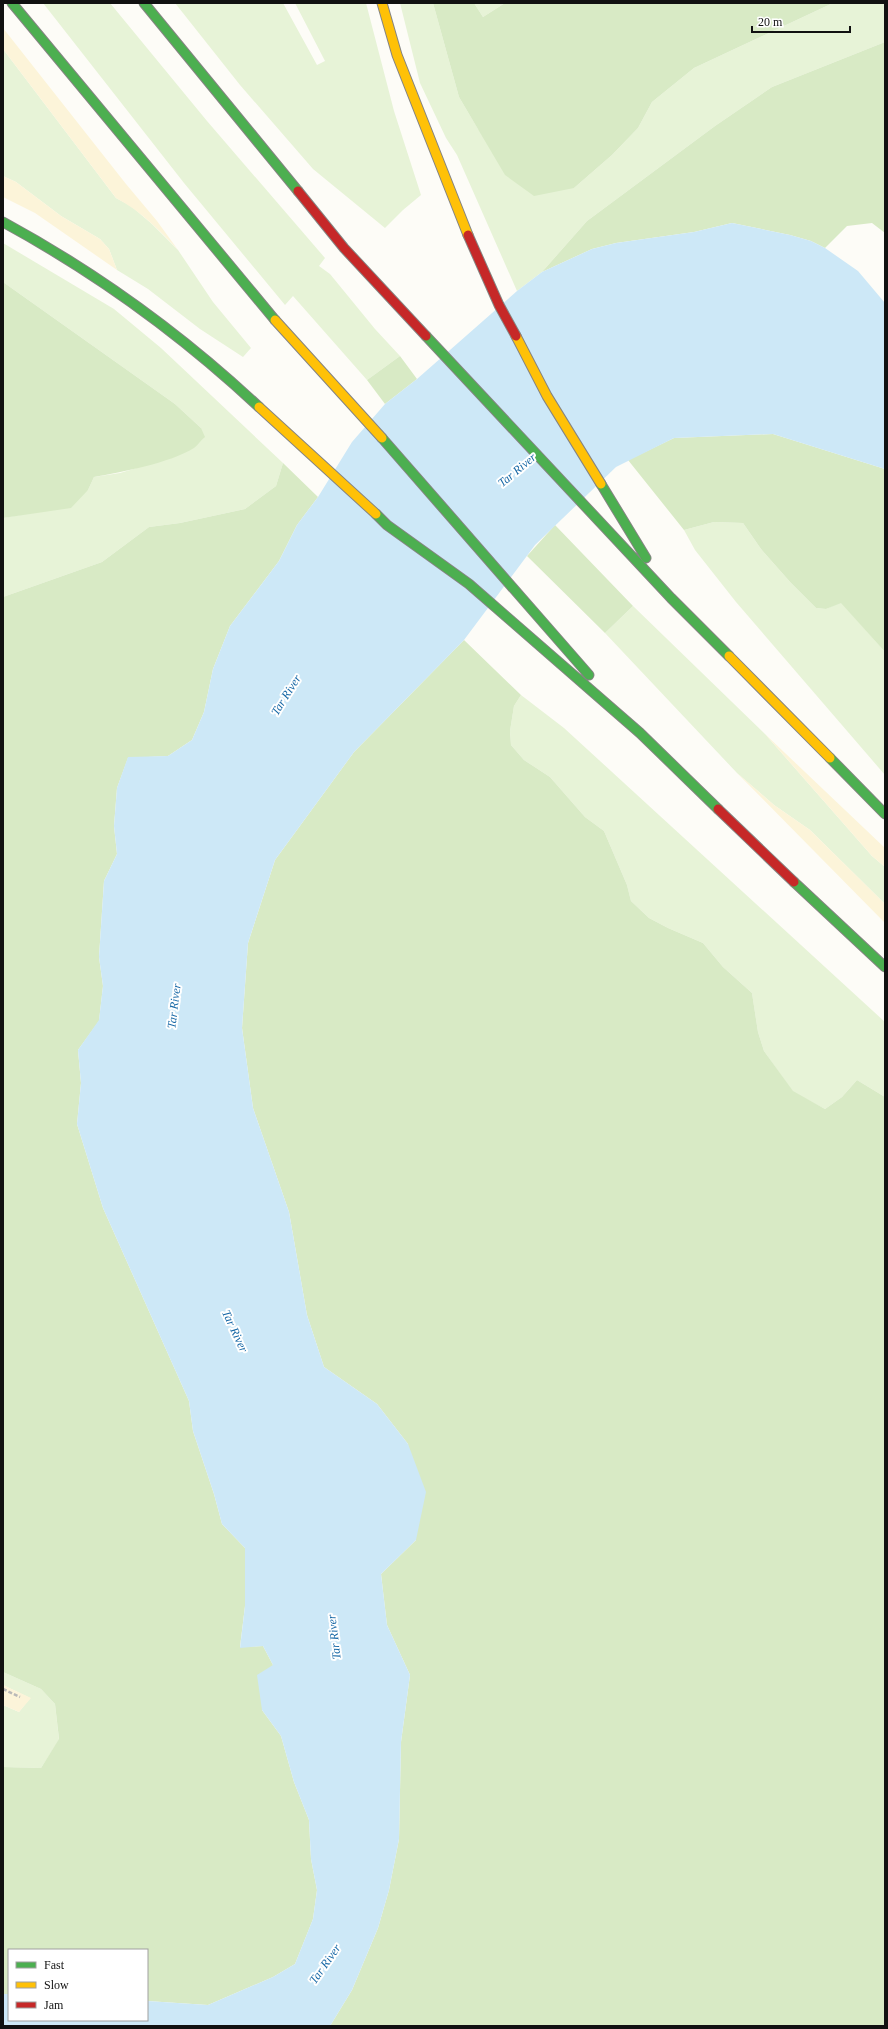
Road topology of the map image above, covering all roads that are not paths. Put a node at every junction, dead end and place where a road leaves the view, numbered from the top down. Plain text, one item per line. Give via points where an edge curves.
1 (12, 3) edge
2 (144, 3) edge
3 (382, 3) edge
4 (3, 222) edge
5 (671, 598) junction
6 (640, 733) junction
7 (885, 814) edge
8 (885, 967) edge

1 - 6 highway via 268,313 357,410
2 - 5 highway via 344,248
3 - 5 highway via 397,55 463,223 499,305 546,396
4 - 6 highway via 47,246 109,287 216,368 387,525 470,584
5 - 7 highway
6 - 8 highway

